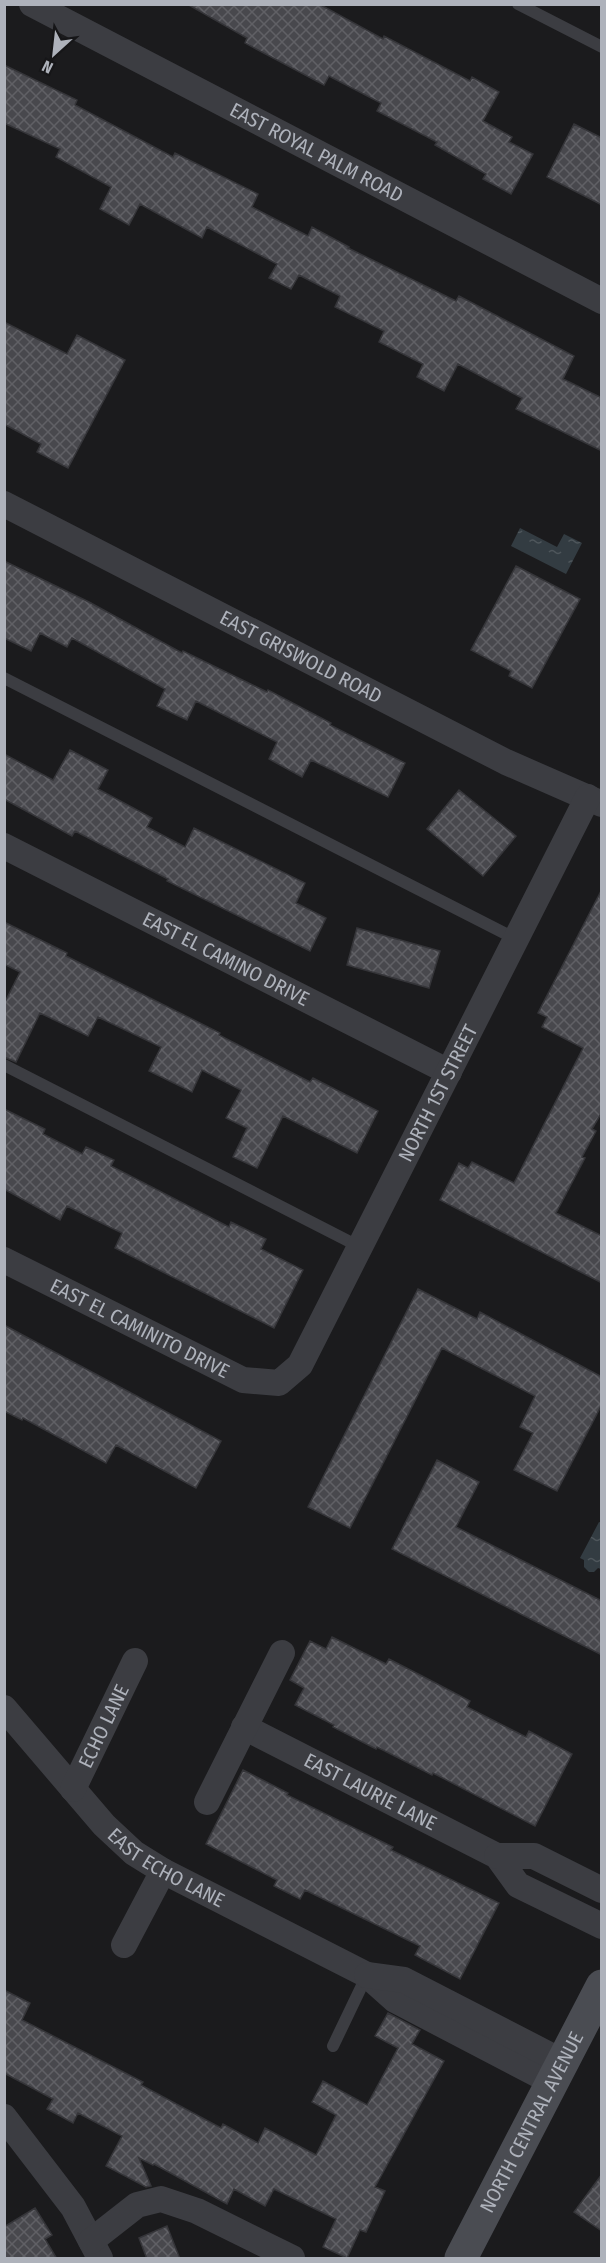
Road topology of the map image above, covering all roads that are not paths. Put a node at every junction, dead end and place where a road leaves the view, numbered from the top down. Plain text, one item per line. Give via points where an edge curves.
1 (32, 4) edge
2 (518, 4) edge
3 (602, 47) edge
4 (602, 301) edge
5 (4, 504) edge
6 (4, 678) edge
7 (595, 801) edge
8 (4, 846) edge
9 (516, 939) junction
10 (4, 1065) edge
11 (449, 1072) junction
12 (360, 1247) junction
13 (4, 1260) edge
14 (279, 1383) joint
15 (282, 1653) dead end
16 (135, 1661) dead end
17 (4, 1708) edge
18 (244, 1727) junction
19 (73, 1789) junction
20 (207, 1802) dead end
21 (163, 1871) junction
22 (547, 1880) junction
23 (602, 1890) edge
24 (602, 1926) edge
25 (124, 1946) dead end
26 (367, 1975) junction
27 (602, 1986) edge
28 (594, 2019) edge
29 (333, 2046) dead end
30 (558, 2072) junction
31 (4, 2117) edge
32 (95, 2250) edge
33 (292, 2259) edge
34 (461, 2259) edge

1 - 4 street, EAST ROYAL PALM ROAD
2 - 3 lane
5 - 7 street, EAST GRISWOLD ROAD via 506,762
6 - 9 lane
7 - 9 street, NORTH 1ST STREET
8 - 11 street, EAST EL CAMINO DRIVE
9 - 11 street, NORTH 1ST STREET
10 - 12 lane
11 - 12 street, NORTH 1ST STREET
12 - 14 street, NORTH 1ST STREET via 300,1365
13 - 14 street, EAST EL CAMINITO DRIVE via 243,1380
15 - 18 street
16 - 19 street, ECHO LANE
17 - 19 street, EAST ECHO LANE
18 - 20 street
18 - 22 street, EAST LAURIE LANE via 497,1856 534,1856
19 - 21 street, EAST ECHO LANE via 134,1853
21 - 25 street
21 - 26 street, EAST ECHO LANE
22 - 23 street, EAST LAURIE LANE
22 - 24 street, EAST LAURIE LANE
26 - 29 lane
26 - 30 street, EAST ECHO LANE via 404,1980
27 - 28 main road, NORTH CENTRAL AVENUE
28 - 30 main road, NORTH CENTRAL AVENUE
30 - 34 main road, NORTH CENTRAL AVENUE
31 - 32 street via 73,2207
32 - 33 street via 137,2205 161,2199 197,2211

